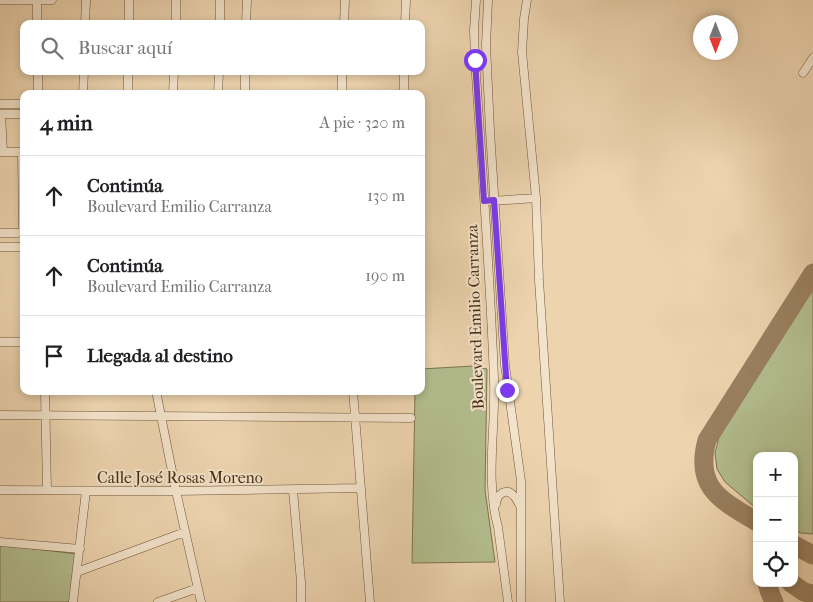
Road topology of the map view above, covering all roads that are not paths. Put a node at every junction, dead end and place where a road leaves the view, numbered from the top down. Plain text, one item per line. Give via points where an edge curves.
1 (0, 0) edge
2 (36, 0) edge
3 (52, 0) edge
4 (86, 0) edge
5 (129, 0) edge
6 (176, 0) edge
7 (220, 0) edge
8 (246, 0) edge
9 (345, 0) edge
10 (406, 0) edge
11 (476, 0) edge
12 (488, 0) edge
13 (527, 0) edge
14 (37, 20) edge
15 (85, 20) edge
16 (129, 20) edge
17 (176, 20) edge
18 (220, 20) edge
19 (246, 20) edge
20 (344, 20) edge
21 (405, 20) edge
22 (813, 58) edge
23 (803, 73) dead end
24 (38, 75) edge
25 (84, 75) edge
26 (128, 75) edge
27 (174, 75) edge
28 (219, 75) edge
29 (245, 75) edge
30 (342, 75) edge
31 (404, 75) edge
32 (38, 90) edge
33 (84, 90) edge
34 (128, 90) edge
35 (173, 90) edge
36 (218, 90) edge
37 (245, 90) edge
38 (342, 90) edge
39 (404, 90) edge
40 (0, 104) edge
41 (20, 104) edge
42 (1, 114) edge
43 (20, 114) edge
44 (1, 152) edge
45 (20, 152) edge
46 (536, 198) junction
47 (494, 200) junction
48 (484, 201) junction
49 (20, 232) edge
50 (0, 233) edge
51 (0, 247) edge
52 (20, 248) edge
53 (0, 342) edge
54 (20, 342) edge
55 (45, 395) edge
56 (157, 395) edge
57 (353, 395) edge
58 (0, 415) edge
59 (46, 416) junction
60 (160, 417) junction
61 (356, 418) junction
62 (411, 418) dead end
63 (361, 488) junction
64 (0, 490) edge
65 (47, 490) junction
66 (293, 490) junction
67 (86, 491) junction
68 (176, 491) junction
69 (522, 510) junction
70 (495, 515) junction
71 (185, 532) junction
72 (0, 542) edge
73 (80, 549) junction
74 (77, 572) junction
75 (198, 588) junction
76 (73, 602) edge
77 (158, 602) edge
78 (201, 602) edge
79 (301, 602) edge
80 (370, 602) edge
81 (508, 602) edge
82 (521, 602) edge
83 (560, 602) edge

1 - 2 street
2 - 3 street
2 - 14 street
4 - 15 street
5 - 16 street
6 - 17 street
7 - 18 street
8 - 19 street
9 - 20 street
10 - 21 street
11 - 48 street, Boulevard Emilio Carranza via 475,60
12 - 47 street, Boulevard Emilio Carranza via 486,45
13 - 46 street via 522,52
22 - 23 street
24 - 32 street
25 - 33 street
26 - 34 street
27 - 35 street
28 - 36 street
29 - 37 street
30 - 38 street
31 - 39 street
40 - 41 street
42 - 43 street
42 - 44 street
44 - 45 street
46 - 47 street
46 - 83 street
47 - 48 street
47 - 69 street, Boulevard Emilio Carranza via 504,365 521,481
48 - 70 street, Boulevard Emilio Carranza via 494,395 492,479
49 - 50 street
51 - 52 street
53 - 54 street
55 - 59 street
56 - 60 street
57 - 61 street
58 - 59 street
59 - 60 street
59 - 65 street
60 - 61 street
60 - 68 street
61 - 62 street
61 - 63 street
63 - 66 street, Calle José Rosas Moreno
63 - 80 street
64 - 65 street, Calle José Rosas Moreno
65 - 67 street, Calle José Rosas Moreno
66 - 68 street, Calle José Rosas Moreno
66 - 79 street
67 - 68 street, Calle José Rosas Moreno
67 - 73 street
68 - 71 street
69 - 70 street via 515,497 503,492 496,499
69 - 82 street, Boulevard Emilio Carranza
70 - 81 street, Boulevard Emilio Carranza
71 - 74 street
71 - 75 street
72 - 73 street
73 - 74 street
74 - 76 street
75 - 77 street
75 - 78 street

